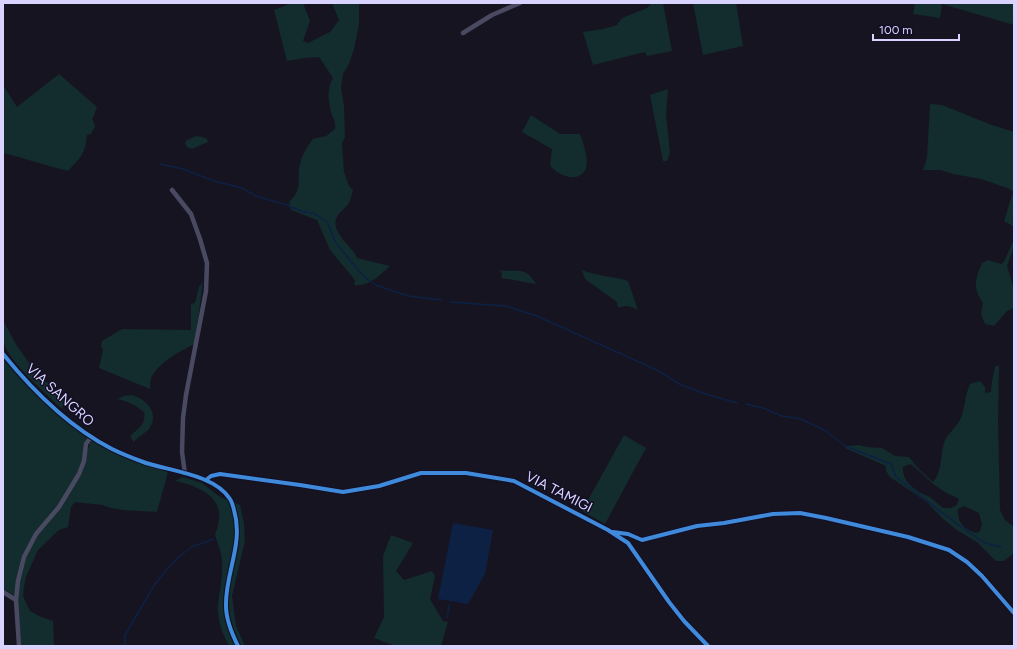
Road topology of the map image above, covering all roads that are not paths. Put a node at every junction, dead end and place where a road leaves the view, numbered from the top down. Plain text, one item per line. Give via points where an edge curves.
1 (520, 3) edge
2 (463, 33) dead end
3 (172, 190) dead end
4 (3, 354) edge
5 (90, 437) junction
6 (185, 474) junction
7 (206, 480) junction
8 (610, 531) junction
9 (3, 592) edge
10 (16, 600) junction
11 (1014, 613) edge
12 (20, 646) edge
13 (238, 646) edge
14 (708, 646) edge

1 - 2 street via 492,15
3 - 6 street via 191,214 207,263 206,291 183,418 182,452
4 - 5 street, VIA SANGRO via 18,373 48,402
5 - 6 street, VIA SANGRO via 113,450
5 - 10 street via 79,474 59,508 36,534 24,556
6 - 7 street, VIA SANGRO
7 - 8 street, VIA TAMIGI via 220,474 343,492 379,486 421,473 466,473 514,481
7 - 13 street, VIA SANGRO via 226,492 236,516 236,546 226,607
8 - 11 street via 642,540 697,526 773,514 800,513 826,518 908,537 949,550 982,576
8 - 14 street, VIA TAMIGI via 628,543 669,602
9 - 10 street
10 - 12 street

